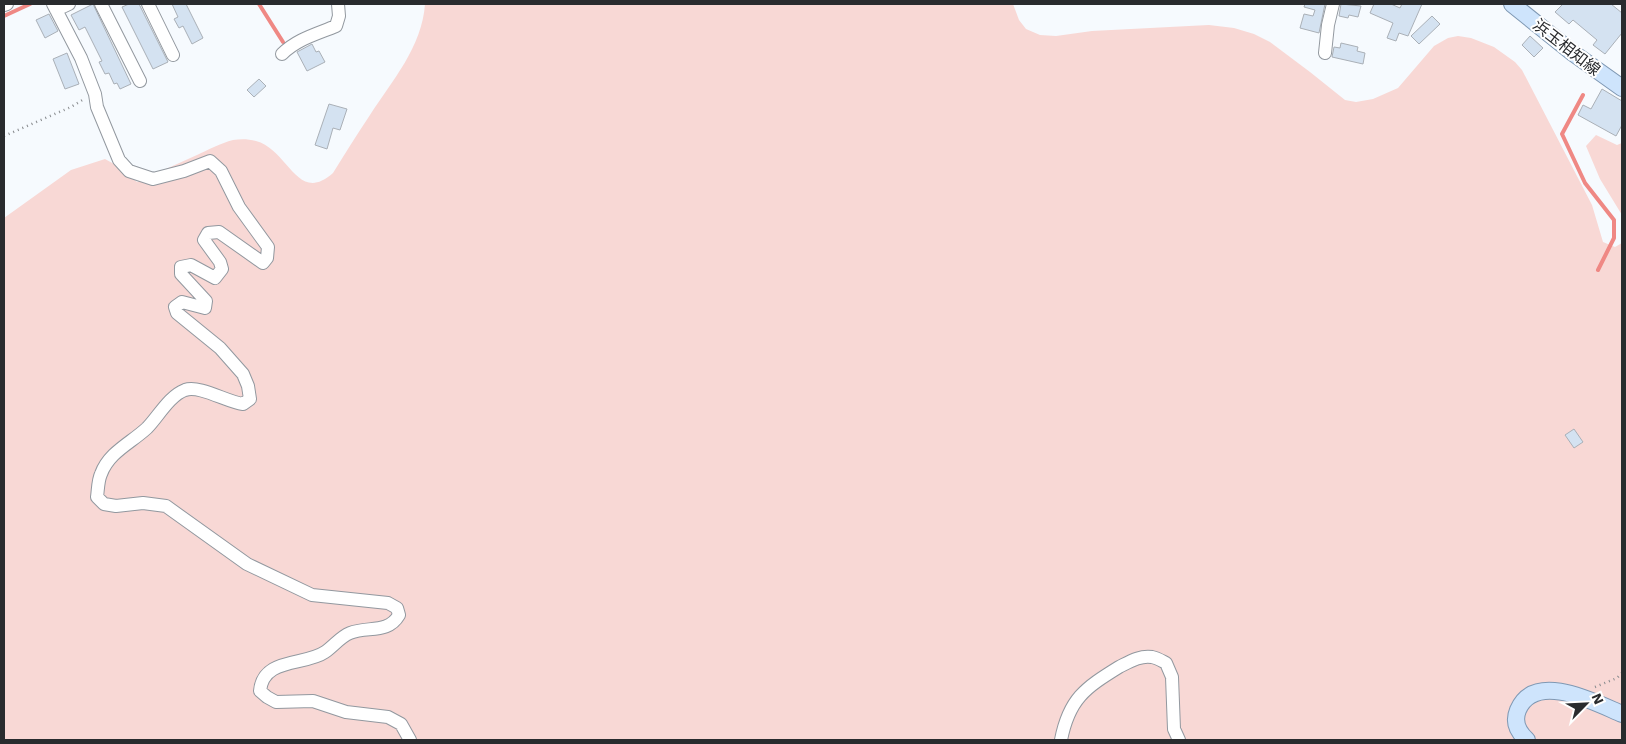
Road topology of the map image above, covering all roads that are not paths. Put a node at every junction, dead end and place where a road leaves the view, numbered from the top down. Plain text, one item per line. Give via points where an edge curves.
1 (69, 4) edge
2 (102, 4) edge
3 (148, 4) edge
4 (338, 4) edge
5 (1333, 4) edge
6 (1512, 4) edge
7 (55, 7) edge
8 (1325, 53) dead end
9 (282, 54) dead end
10 (173, 55) dead end
11 (140, 81) dead end
12 (1622, 88) edge
13 (1622, 714) edge
14 (410, 740) edge
15 (1061, 740) edge
16 (1179, 740) edge
17 (1527, 740) edge

1 - 7 street
2 - 11 street
3 - 10 street
4 - 9 street via 340,16 336,26 289,46
5 - 8 street
6 - 12 main road, 浜玉相知線
7 - 14 street via 81,58 118,160 128,171 153,179 210,161 221,171 239,207 268,247 268,258 263,263 219,232 208,233 204,240 222,269 215,278 192,265 181,267 181,274 206,301 205,308 182,302 175,306 177,314 220,348 243,374 250,399 243,404 233,403 197,389 184,390 162,408 147,428 114,454 101,474 97,497 104,504 116,506 143,502 166,506 247,564 312,595 388,603 397,608 399,615 394,624 352,633 340,638 325,653 285,664 269,672 261,682 260,691 276,702 313,701 346,712 388,717 401,724
13 - 17 main road via 1577,695 1544,690 1521,703 1517,714 1516,723
15 - 16 street via 1064,722 1090,685 1134,659 1152,657 1166,663 1172,677 1174,729

